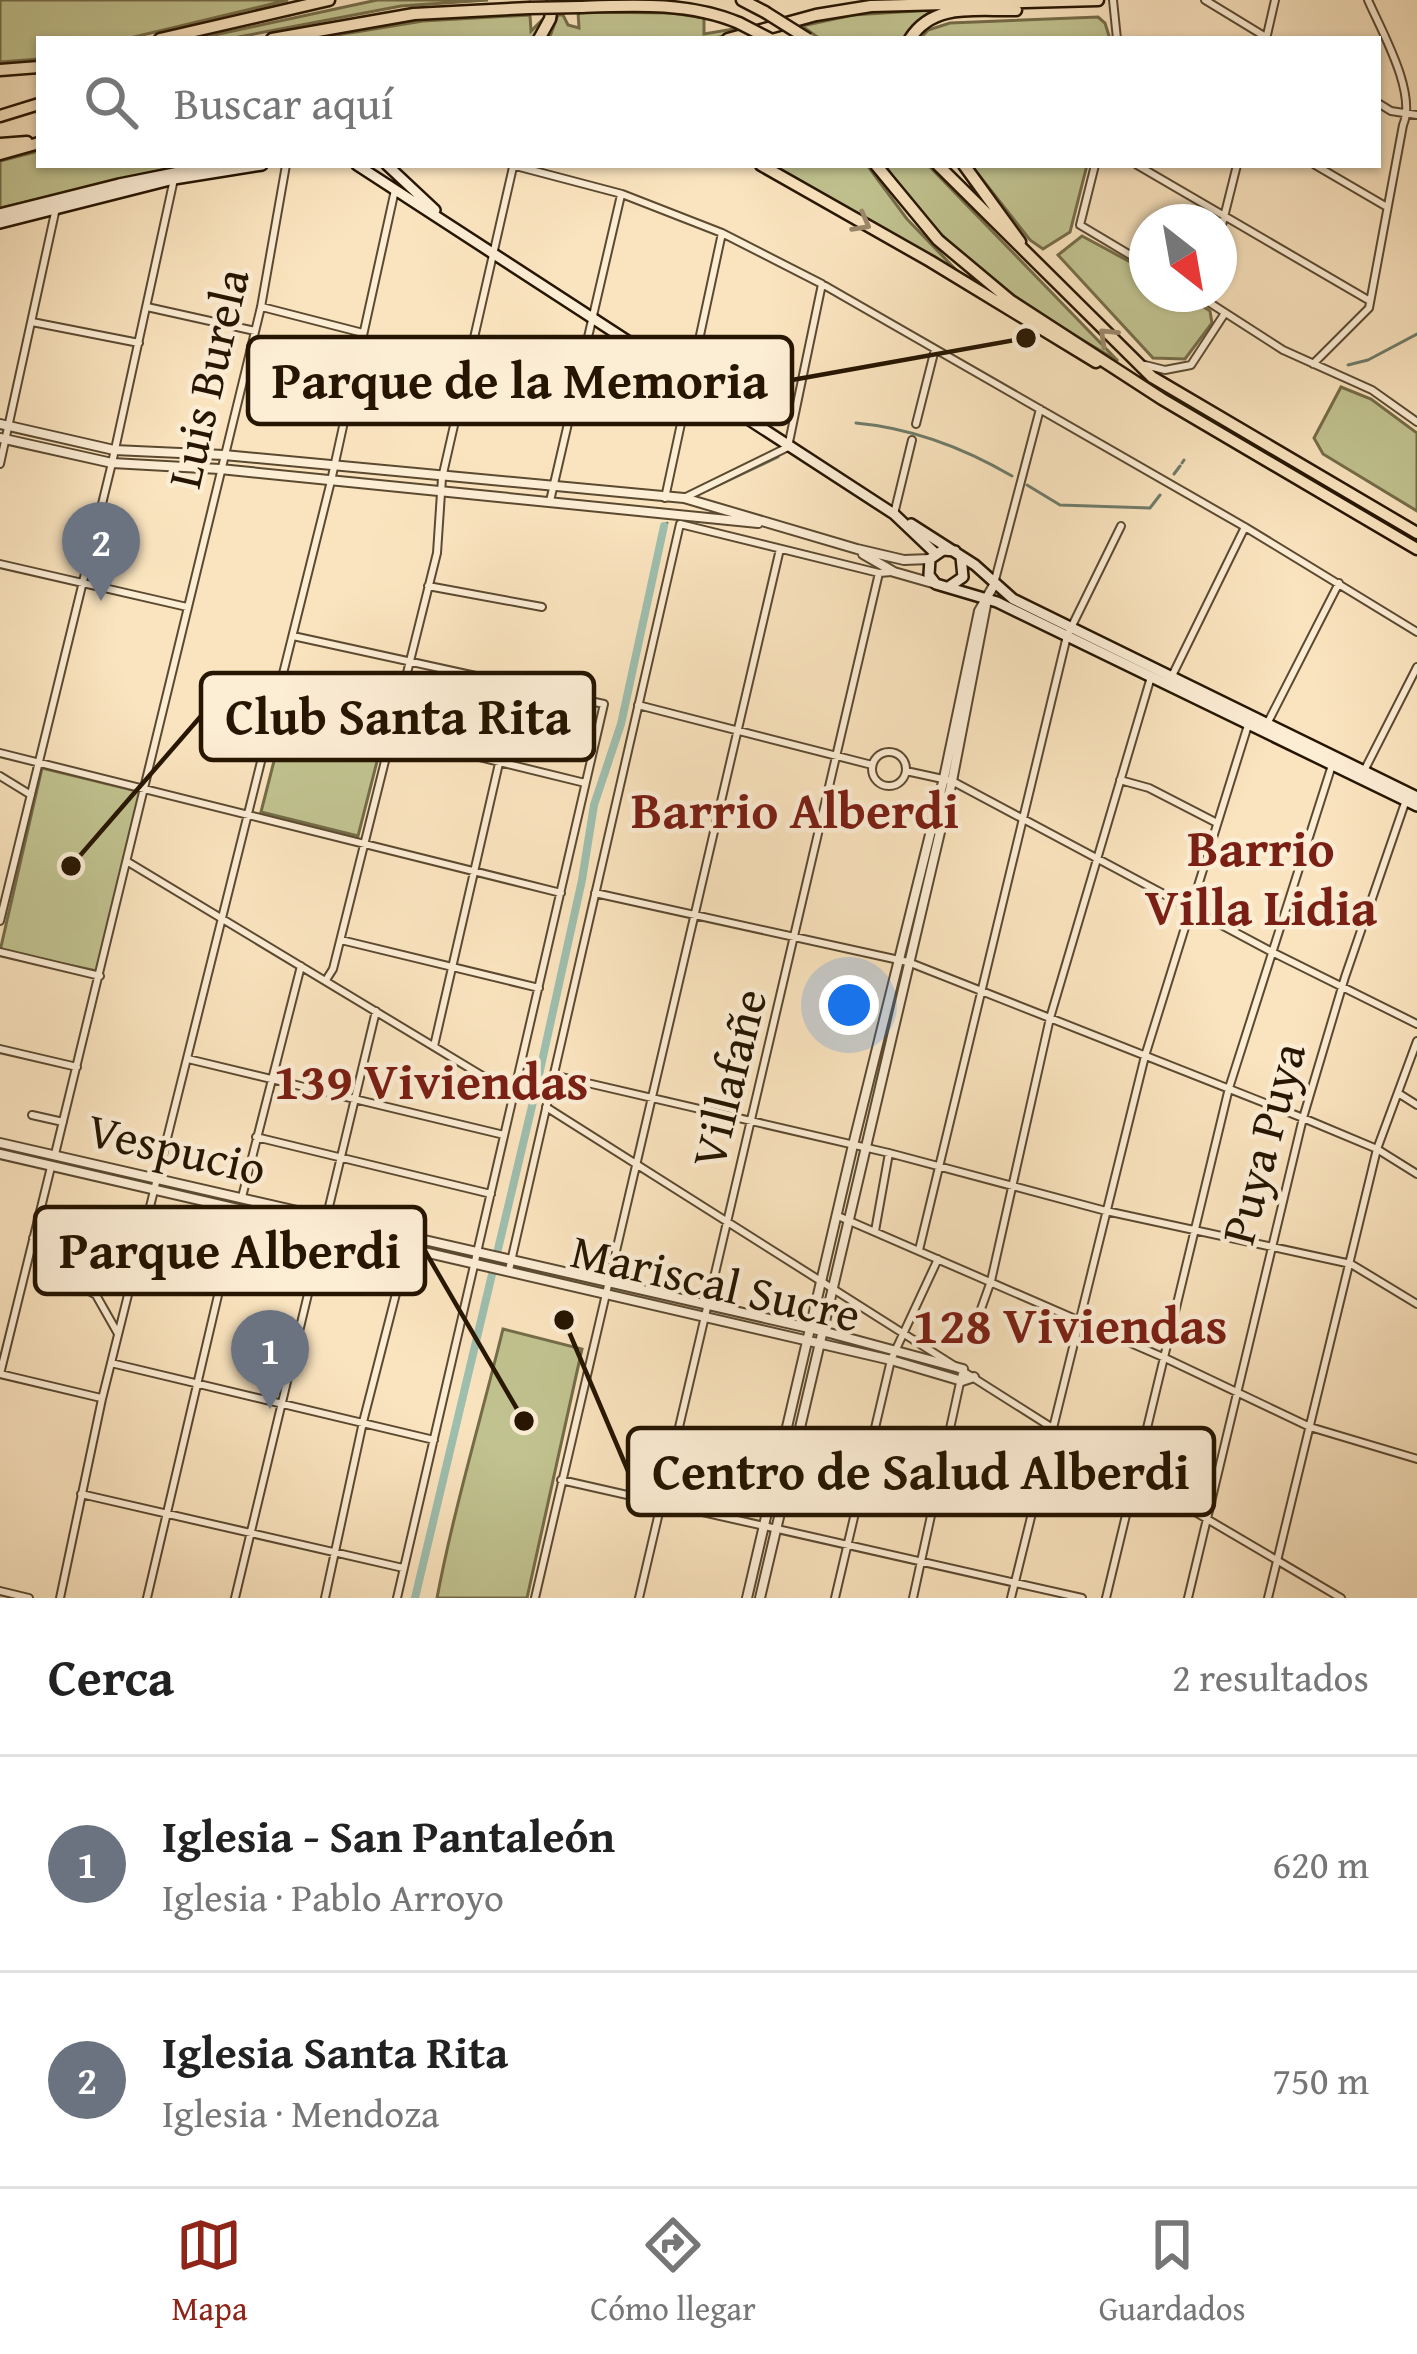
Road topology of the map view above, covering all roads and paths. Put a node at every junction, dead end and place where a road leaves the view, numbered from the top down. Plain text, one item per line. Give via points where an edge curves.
1 (329, 0) edge
2 (554, 0) edge
3 (742, 0) edge
4 (1098, 0) edge
5 (1113, 0) edge
6 (1205, 0) edge
7 (1275, 0) edge
8 (1368, 0) edge
9 (1063, 3) junction
10 (173, 36) edge
11 (289, 36) edge
12 (541, 36) edge
13 (739, 36) edge
14 (764, 36) edge
15 (803, 36) edge
16 (912, 36) edge
17 (1117, 36) edge
18 (1264, 36) edge
19 (1267, 36) edge
20 (36, 67) edge
21 (0, 70) edge
22 (36, 105) edge
23 (1381, 105) edge
24 (1414, 111) edge
25 (0, 116) edge
26 (36, 142) edge
27 (36, 143) edge
28 (0, 144) edge
29 (0, 154) edge
30 (198, 168) edge
31 (243, 168) edge
32 (285, 168) edge
33 (390, 168) edge
34 (512, 168) edge
35 (524, 168) edge
36 (766, 168) edge
37 (878, 168) edge
38 (941, 168) edge
39 (966, 168) edge
40 (1094, 168) edge
41 (1142, 168) edge
42 (1236, 168) edge
43 (1320, 168) edge
44 (371, 171) edge
45 (174, 179) junction
46 (395, 190) junction
47 (622, 194) junction
48 (1208, 204) edge
49 (1227, 204) edge
50 (1387, 207) junction
51 (56, 208) junction
52 (0, 219) edge
53 (1237, 220) edge
54 (448, 222) junction
55 (722, 232) junction
56 (496, 252) junction
57 (1129, 254) edge
58 (1036, 265) junction
59 (822, 284) junction
60 (1370, 301) junction
61 (146, 307) junction
62 (261, 307) junction
63 (1225, 313) joint
64 (591, 314) junction
65 (32, 322) junction
66 (255, 331) junction
67 (363, 333) junction
68 (139, 343) junction
69 (934, 349) junction
70 (1134, 362) junction
71 (1313, 364) junction
72 (691, 381) junction
73 (1162, 399) junction
74 (1040, 410) junction
75 (1417, 422) edge
76 (4, 424) edge
77 (916, 424) dead end
78 (3, 438) edge
79 (912, 440) dead end
80 (788, 447) junction
81 (114, 449) junction
82 (224, 455) junction
83 (112, 463) junction
84 (0, 464) edge
85 (333, 468) junction
86 (220, 469) junction
87 (442, 478) junction
88 (331, 482) junction
89 (553, 487) junction
90 (441, 491) junction
91 (665, 498) junction
92 (684, 498) junction
93 (550, 501) junction
94 (675, 512) junction
95 (894, 514) junction
96 (906, 522) junction
97 (680, 524) junction
98 (765, 524) junction
99 (1121, 526) dead end
100 (1245, 527) junction
101 (1417, 529) edge
102 (780, 549) junction
103 (857, 549) junction
104 (957, 553) junction
105 (1417, 554) edge
106 (932, 556) junction
107 (0, 564) edge
108 (894, 572) junction
109 (879, 573) junction
110 (82, 583) junction
111 (1339, 583) junction
112 (936, 584) junction
113 (994, 585) junction
114 (428, 586) junction
115 (950, 586) junction
116 (987, 598) junction
117 (187, 607) junction
118 (542, 607) dead end
119 (1070, 631) junction
120 (1417, 632) edge
121 (293, 637) junction
122 (409, 662) junction
123 (1417, 667) edge
124 (1152, 674) junction
125 (1169, 682) junction
126 (517, 685) junction
127 (638, 705) junction
128 (276, 707) junction
129 (1249, 722) junction
130 (1264, 729) junction
131 (737, 730) junction
132 (391, 735) junction
133 (0, 753) edge
134 (836, 754) junction
135 (1334, 760) junction
136 (499, 762) junction
137 (39, 763) junction
138 (872, 765) junction
139 (906, 771) junction
140 (1363, 774) junction
141 (0, 776) edge
142 (948, 779) junction
143 (1120, 780) junction
144 (585, 783) junction
145 (145, 789) junction
146 (31, 795) junction
147 (1414, 797) edge
148 (249, 815) junction
149 (1022, 818) junction
150 (1216, 821) junction
151 (364, 844) junction
152 (1097, 857) junction
153 (128, 862) junction
154 (474, 872) junction
155 (561, 893) junction
156 (595, 893) junction
157 (1189, 905) junction
158 (694, 913) junction
159 (224, 919) junction
160 (0, 922) edge
161 (797, 937) junction
162 (341, 940) junction
163 (0, 952) edge
164 (1272, 952) junction
165 (904, 961) junction
166 (301, 966) junction
167 (452, 967) junction
168 (100, 976) junction
169 (326, 980) junction
170 (539, 988) junction
171 (1342, 988) junction
172 (981, 991) junction
173 (376, 1011) junction
174 (1051, 1018) junction
175 (1417, 1024) edge
176 (1417, 1042) edge
177 (434, 1046) junction
178 (0, 1049) edge
179 (1145, 1056) junction
180 (188, 1059) junction
181 (77, 1067) junction
182 (554, 1075) junction
183 (271, 1078) junction
184 (1228, 1088) junction
185 (1398, 1093) junction
186 (514, 1095) junction
187 (651, 1096) junction
188 (355, 1099) junction
189 (1417, 1105) edge
190 (546, 1107) junction
191 (32, 1114) dead end
192 (1303, 1118) junction
193 (752, 1120) junction
194 (63, 1122) junction
195 (504, 1135) junction
196 (256, 1137) junction
197 (0, 1143) edge
198 (853, 1145) junction
199 (865, 1148) junction
200 (1377, 1149) junction
201 (890, 1153) junction
202 (0, 1154) edge
203 (341, 1157) junction
204 (53, 1161) junction
205 (636, 1164) junction
206 (938, 1168) junction
207 (1417, 1174) edge
208 (157, 1185) junction
209 (1012, 1187) junction
210 (491, 1193) junction
211 (240, 1204) junction
212 (1106, 1211) junction
213 (843, 1218) junction
214 (727, 1223) junction
215 (327, 1224) junction
216 (1196, 1228) junction
217 (875, 1231) junction
218 (33, 1238) junction
219 (407, 1247) junction
220 (1270, 1247) junction
221 (919, 1250) junction
222 (477, 1259) junction
223 (938, 1259) junction
224 (1351, 1264) junction
225 (510, 1266) junction
226 (991, 1281) junction
227 (609, 1282) junction
228 (827, 1283) junction
229 (606, 1295) junction
230 (1417, 1304) edge
231 (709, 1306) junction
232 (706, 1319) junction
233 (1078, 1322) junction
234 (976, 1323) dead end
235 (809, 1329) junction
236 (822, 1331) junction
237 (904, 1331) junction
238 (5, 1334) edge
239 (118, 1336) junction
240 (806, 1342) junction
241 (818, 1345) junction
242 (895, 1348) junction
243 (1165, 1358) junction
244 (891, 1360) junction
245 (111, 1363) junction
246 (963, 1369) junction
247 (0, 1374) edge
248 (974, 1377) junction
249 (962, 1382) junction
250 (196, 1385) junction
251 (1237, 1393) junction
252 (102, 1399) junction
253 (281, 1404) junction
254 (363, 1422) junction
255 (1052, 1427) junction
256 (1310, 1427) junction
257 (434, 1440) junction
258 (1417, 1459) edge
259 (1134, 1476) junction
260 (561, 1480) junction
261 (81, 1494) junction
262 (661, 1503) junction
263 (167, 1512) junction
264 (1208, 1521) junction
265 (763, 1527) junction
266 (776, 1530) junction
267 (251, 1532) junction
268 (848, 1544) junction
269 (335, 1552) junction
270 (922, 1560) junction
271 (1277, 1562) junction
272 (403, 1568) junction
273 (1015, 1582) junction
274 (0, 1591) edge
275 (29, 1598) edge
276 (60, 1598) edge
277 (147, 1598) edge
278 (235, 1598) edge
279 (325, 1598) edge
280 (397, 1598) edge
281 (535, 1598) edge
282 (639, 1598) edge
283 (747, 1598) edge
284 (760, 1598) edge
285 (836, 1598) edge
286 (913, 1598) edge
287 (1011, 1598) edge
288 (1082, 1598) edge
289 (1106, 1598) edge
290 (1187, 1598) edge
291 (1268, 1598) edge
292 (1341, 1598) edge

1 - 10 highway
2 - 12 highway
3 - 15 highway, bridge
4 - 9 highway
5 - 17 street
6 - 18 street
7 - 19 street
8 - 24 street
9 - 13 highway via 871,6
9 - 16 highway via 941,13
11 - 14 highway, bridge via 414,14 580,7 710,13
20 - 21 highway
22 - 25 highway
23 - 24 street
24 - 50 street
26 - 28 highway
27 - 29 highway
30 - 52 main road
31 - 45 main road
32 - 62 street, Luis Burela
33 - 54 main road
34 - 56 street
35 - 47 street
36 -> 73 highway
37 - 73 highway via 919,222 973,272
38 - 58 highway
39 - 58 highway
40 - 57 street via 1080,225
41 - 48 street
42 - 49 street
43 - 50 street
44 - 46 main road
45 - 51 main road
45 - 61 street
46 - 54 main road
46 - 67 street
47 - 55 street
47 - 64 street
50 - 60 street
51 - 52 main road
51 - 65 street
53 - 60 street
54 - 56 main road
55 - 59 street
55 - 72 street
56 - 64 main road
56 - 87 street
70 -> 58 highway
59 - 69 street
59 - 80 street
60 - 71 street
61 - 66 street
61 - 68 street
62 - 66 street, Luis Burela
62 - 67 street
63 - 70 street via 1194,362 1179,370
63 - 71 street
64 - 72 main road
64 - 89 street
65 - 68 street
65 - 76 street
66 - 82 street, Luis Burela
67 - 85 street
68 - 81 street
69 - 74 street
69 - 77 street
70 - 101 highway
71 - 75 street via 1372,390
72 - 80 main road
72 - 91 street
73 - 105 highway
74 - 100 street
74 - 113 street
76 - 78 street
76 - 81 street
78 - 83 street
78 - 84 street
79 - 95 street
80 - 92 street
80 - 95 main road
81 - 82 street
81 - 83 street
82 - 85 street
82 - 86 street, Luis Burela
83 - 86 street
83 - 110 street
85 - 87 street
85 - 88 street
86 - 88 street
86 - 117 street, Luis Burela
87 - 89 street
87 - 90 street
88 - 90 street
88 - 121 street
89 - 91 street
89 - 93 street
90 - 93 street
90 - 114 street
91 - 92 street
92 - 98 street
93 - 94 street
94 - 97 street
94 - 98 street
95 - 96 main road
96 - 104 main road
96 - 106 main road
97 - 102 street
97 - 127 street
98 - 103 street
99 - 119 street
100 - 111 street
100 - 125 street
102 - 109 street
102 - 131 street
103 - 106 street via 904,560
103 - 108 street
104 - 106 main road
104 - 113 main road
104 - 115 main road via 963,577
106 - 112 main road via 928,575
107 - 110 street
108 - 109 street
108 - 112 street
109 - 134 street, Villafañe
110 - 117 street
110 - 137 street
111 - 120 street
111 - 130 street
112 - 115 main road
113 - 116 street
113 - 119 main road
114 - 118 street
114 - 122 street
115 - 116 main road
116 - 119 main road
116 - 142 street
117 - 145 street, Luis Burela
119 - 124 main road
119 - 149 street
121 - 122 street
121 - 128 street
122 - 126 street
122 - 132 street
123 - 140 street
124 - 125 main road
124 - 143 street
125 - 129 main road
126 - 136 street
126 - 144 street via 604,704
127 - 131 street
127 - 156 street
128 - 132 street
128 - 148 street
129 - 130 main road
129 - 150 street
130 - 135 main road
131 - 134 street
131 - 158 street
132 - 136 street
132 - 151 street
133 - 137 street
134 - 138 street
134 - 161 street, Villafañe
135 - 140 main road
135 - 164 street
136 - 144 street
136 - 154 street
137 - 145 street
137 - 146 street
138 - 139 street via 894,753
138 - 139 street via 885,786
139 - 142 street
140 - 147 main road
141 - 146 street
142 - 149 street
142 - 165 street
143 - 150 street
143 - 152 street
144 - 155 street
145 - 148 street
145 - 153 street, Luis Burela
146 - 160 street
147 - 171 street, Puya Puya
148 - 151 street
148 - 159 street
149 - 152 street
149 - 172 street
150 - 157 street
151 - 154 street
151 - 162 street
152 - 157 street
152 - 174 street
153 - 159 street
153 - 168 street, Luis Burela
154 - 155 street
154 - 167 street
155 - 170 street
156 - 158 street
156 - 182 street
157 - 164 street
157 - 179 street
158 - 161 street
158 - 187 street
159 - 166 street
159 - 180 street
161 - 165 street
161 - 193 street, Villafañe
162 - 167 street
162 - 169 street
163 - 168 street
164 - 171 street
164 - 184 street
165 - 172 street
165 - 198 street
165 - 199 street
166 - 169 street
166 - 183 street
167 - 170 street
167 - 177 street
168 - 181 street, Luis Burela
169 - 173 street
170 - 186 street
171 - 175 street
171 - 192 street, Puya Puya
172 - 174 street
172 - 206 street
173 - 177 street
173 - 188 street
174 - 179 street
174 - 209 street
176 - 185 street
177 - 186 street
178 - 181 street
179 - 184 street
179 - 212 street
180 - 183 street
180 - 208 street
181 - 194 street, Luis Burela
182 - 187 street
182 - 190 street
183 - 188 street
183 - 196 street
184 - 192 street
184 - 216 street
185 - 189 street
185 - 200 street
186 - 195 street
187 - 193 street
187 - 205 street
188 - 195 street
188 - 203 street
190 - 205 street
190 - 225 street
191 - 194 street
192 - 200 street
192 - 220 street, Puya Puya
193 - 198 street
193 - 214 street, Villafañe
194 - 204 street, Luis Burela
195 - 210 street
196 - 203 street
196 - 211 street
197 - 204 street, Vespucio
198 - 199 street
198 - 213 street
199 - 201 street
199 - 213 street
200 - 207 street
200 - 224 street
201 - 206 street
201 - 217 street
202 - 204 street, Vespucio
203 - 210 street
203 - 215 street
204 - 208 street, Vespucio
204 - 218 street, Luis Burela
205 - 214 street
205 - 227 street
206 - 209 street
206 - 221 street
208 - 211 street, Vespucio
208 - 239 street
209 - 212 street
209 - 226 street
210 - 222 street
211 - 215 street, Vespucio
211 - 250 street
212 - 216 street
212 - 233 street
213 - 217 street
213 - 228 street
214 - 228 street
214 - 231 street, Villafañe
215 - 219 street, Vespucio
215 - 222 street, Vespucio
215 - 253 street
216 - 220 street
216 - 243 street
217 - 221 street
218 - 238 street, Luis Burela
218 - 239 street via 65,1277 96,1295
219 - 222 street, Vespucio
219 - 254 street
220 - 224 street
220 - 251 street, Puya Puya
221 - 223 street
222 - 225 street
222 - 257 street
223 - 226 street
223 - 237 street
224 - 230 street
224 - 256 street
225 - 227 street, Mariscal Sucre
225 - 229 street, Mariscal Sucre
226 - 233 street
226 - 234 street
227 - 229 street
227 - 231 street, Mariscal Sucre
228 - 235 street
228 - 236 street
228 - 237 street
229 - 232 street, Mariscal Sucre
229 - 260 street
231 - 232 street, Villafañe
231 - 235 street, Mariscal Sucre
232 - 240 street, Mariscal Sucre
232 - 262 street, Villafañe
233 - 243 street
233 - 255 street
235 - 236 street, Mariscal Sucre
235 - 240 street
236 - 241 street
236 - 242 street, Mariscal Sucre
237 - 242 street
237 - 246 street
238 - 247 street, Luis Burela
239 - 245 street
240 - 241 street, Mariscal Sucre
240 - 265 street
241 - 244 street, Mariscal Sucre
241 - 266 street
242 - 244 street
242 - 246 street, Mariscal Sucre
243 - 251 street
243 - 259 street
244 - 249 street, Mariscal Sucre
244 - 268 street
245 - 250 street
245 - 252 street
246 - 248 street
246 - 249 street
247 - 252 street
248 - 249 street
248 - 255 street
249 - 270 street
250 - 253 street
250 - 263 street
251 - 256 street
251 - 264 street, Puya Puya
252 - 261 street
253 - 254 street
253 - 267 street
254 - 257 street
254 - 269 street
255 - 259 street
255 - 273 street
256 - 258 street
256 - 271 street
257 - 272 street
259 - 264 street
259 - 289 street
260 - 262 street
260 - 281 street
261 - 263 street
261 - 276 street
262 - 265 street
262 - 282 street, Villafañe
263 - 267 street
263 - 277 street
264 - 271 street
264 - 290 street, Puya Puya
265 - 266 street
265 - 283 street
266 - 268 street
266 - 284 street
267 - 269 street
267 - 278 street
268 - 270 street
268 - 285 street
269 - 272 street
269 - 279 street
270 - 273 street
270 - 286 street
271 - 291 street
271 - 292 street
272 - 280 street
273 - 287 street
273 - 288 street
274 - 275 street

